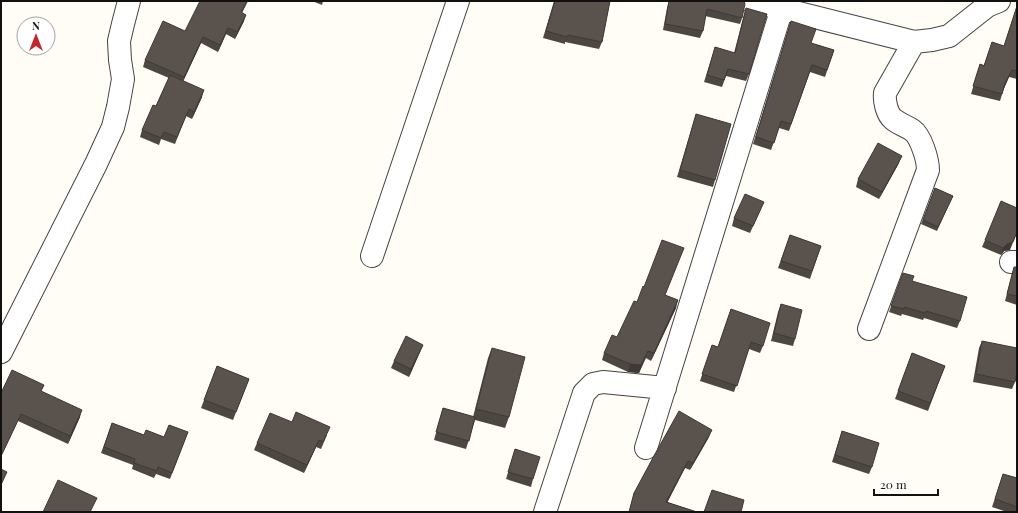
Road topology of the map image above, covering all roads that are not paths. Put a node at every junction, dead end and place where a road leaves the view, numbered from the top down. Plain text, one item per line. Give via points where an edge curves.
1 (129, 1) edge
2 (458, 1) edge
3 (751, 1) edge
4 (999, 1) edge
5 (782, 8) junction
6 (914, 42) junction
7 (372, 256) dead end
8 (869, 329) dead end
9 (1, 352) edge
10 (665, 388) junction
11 (646, 448) dead end
12 (545, 512) edge

1 - 9 street via 119,41 123,79 113,127
2 - 7 street
3 - 5 street
4 - 6 street via 987,6 949,36
5 - 6 street
5 - 10 street
6 - 8 street via 885,93 885,101 893,119 916,134 924,150 928,170
10 - 11 street
10 - 12 street via 603,382 593,384 589,388 584,394

